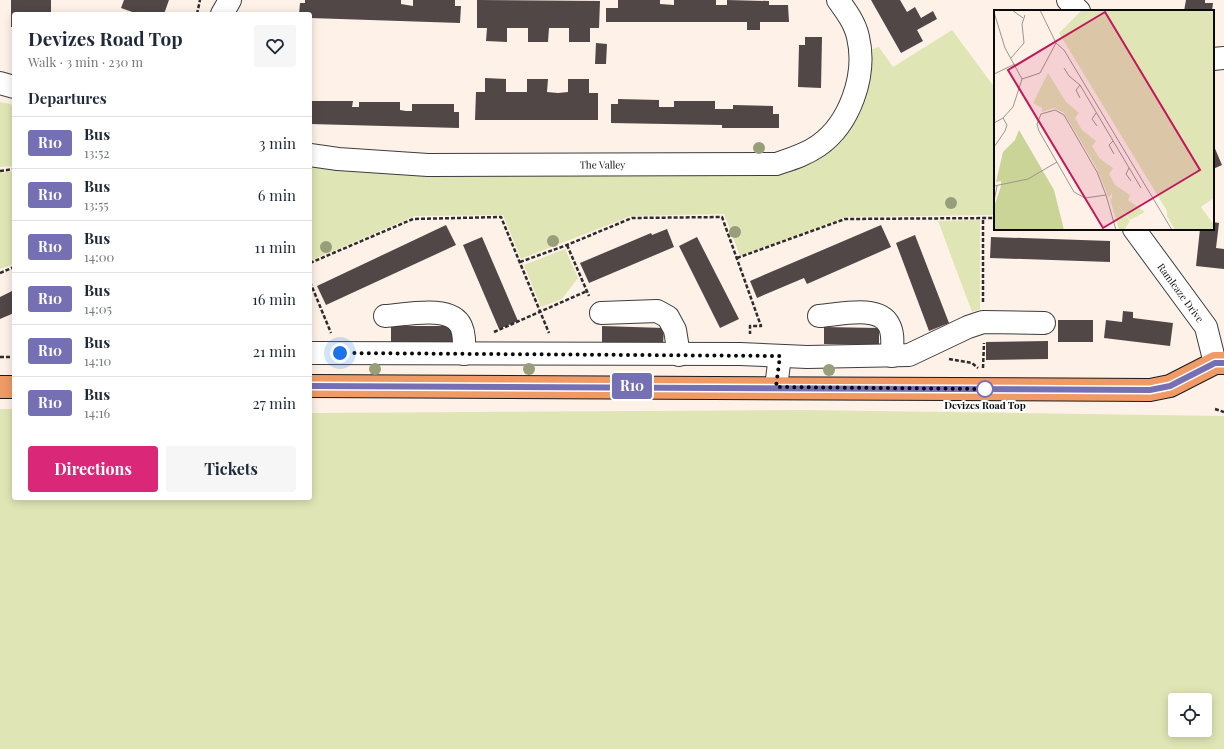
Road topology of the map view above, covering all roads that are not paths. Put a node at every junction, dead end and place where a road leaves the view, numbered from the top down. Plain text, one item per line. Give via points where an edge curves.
1 (230, 0) edge
2 (838, 0) edge
3 (1068, 0) edge
4 (1078, 10) edge
5 (223, 12) edge
6 (1224, 58) edge
7 (1214, 59) edge
8 (0, 83) edge
9 (12, 86) edge
10 (312, 155) edge
11 (1135, 230) edge
12 (601, 313) dead end
13 (385, 316) dead end
14 (819, 316) dead end
15 (1044, 323) dead end
16 (464, 349) junction
17 (312, 353) edge
18 (679, 355) junction
19 (780, 356) junction
20 (892, 356) junction
21 (1220, 363) edge
22 (312, 386) edge
23 (0, 387) edge
24 (12, 387) edge
25 (776, 387) junction

1 - 5 street
2 - 10 street, The Valley via 850,17 858,37 861,59 858,84 850,107 837,128 819,146 798,157 776,164 428,165 338,160
3 - 4 street
6 - 7 street
8 - 9 street
11 - 21 street, Ramleaze Drive via 1206,327
12 - 18 street via 658,311 668,317 675,330
13 - 16 street via 440,312 451,316 460,325
14 - 20 street via 869,312 882,316 889,324 892,336
15 - 20 street via 983,322 968,326 909,355
16 - 17 street
16 - 18 street
18 - 19 street
19 - 20 street
19 - 25 street
21 - 25 main road via 1170,386 1150,390
22 - 25 main road
23 - 24 main road

